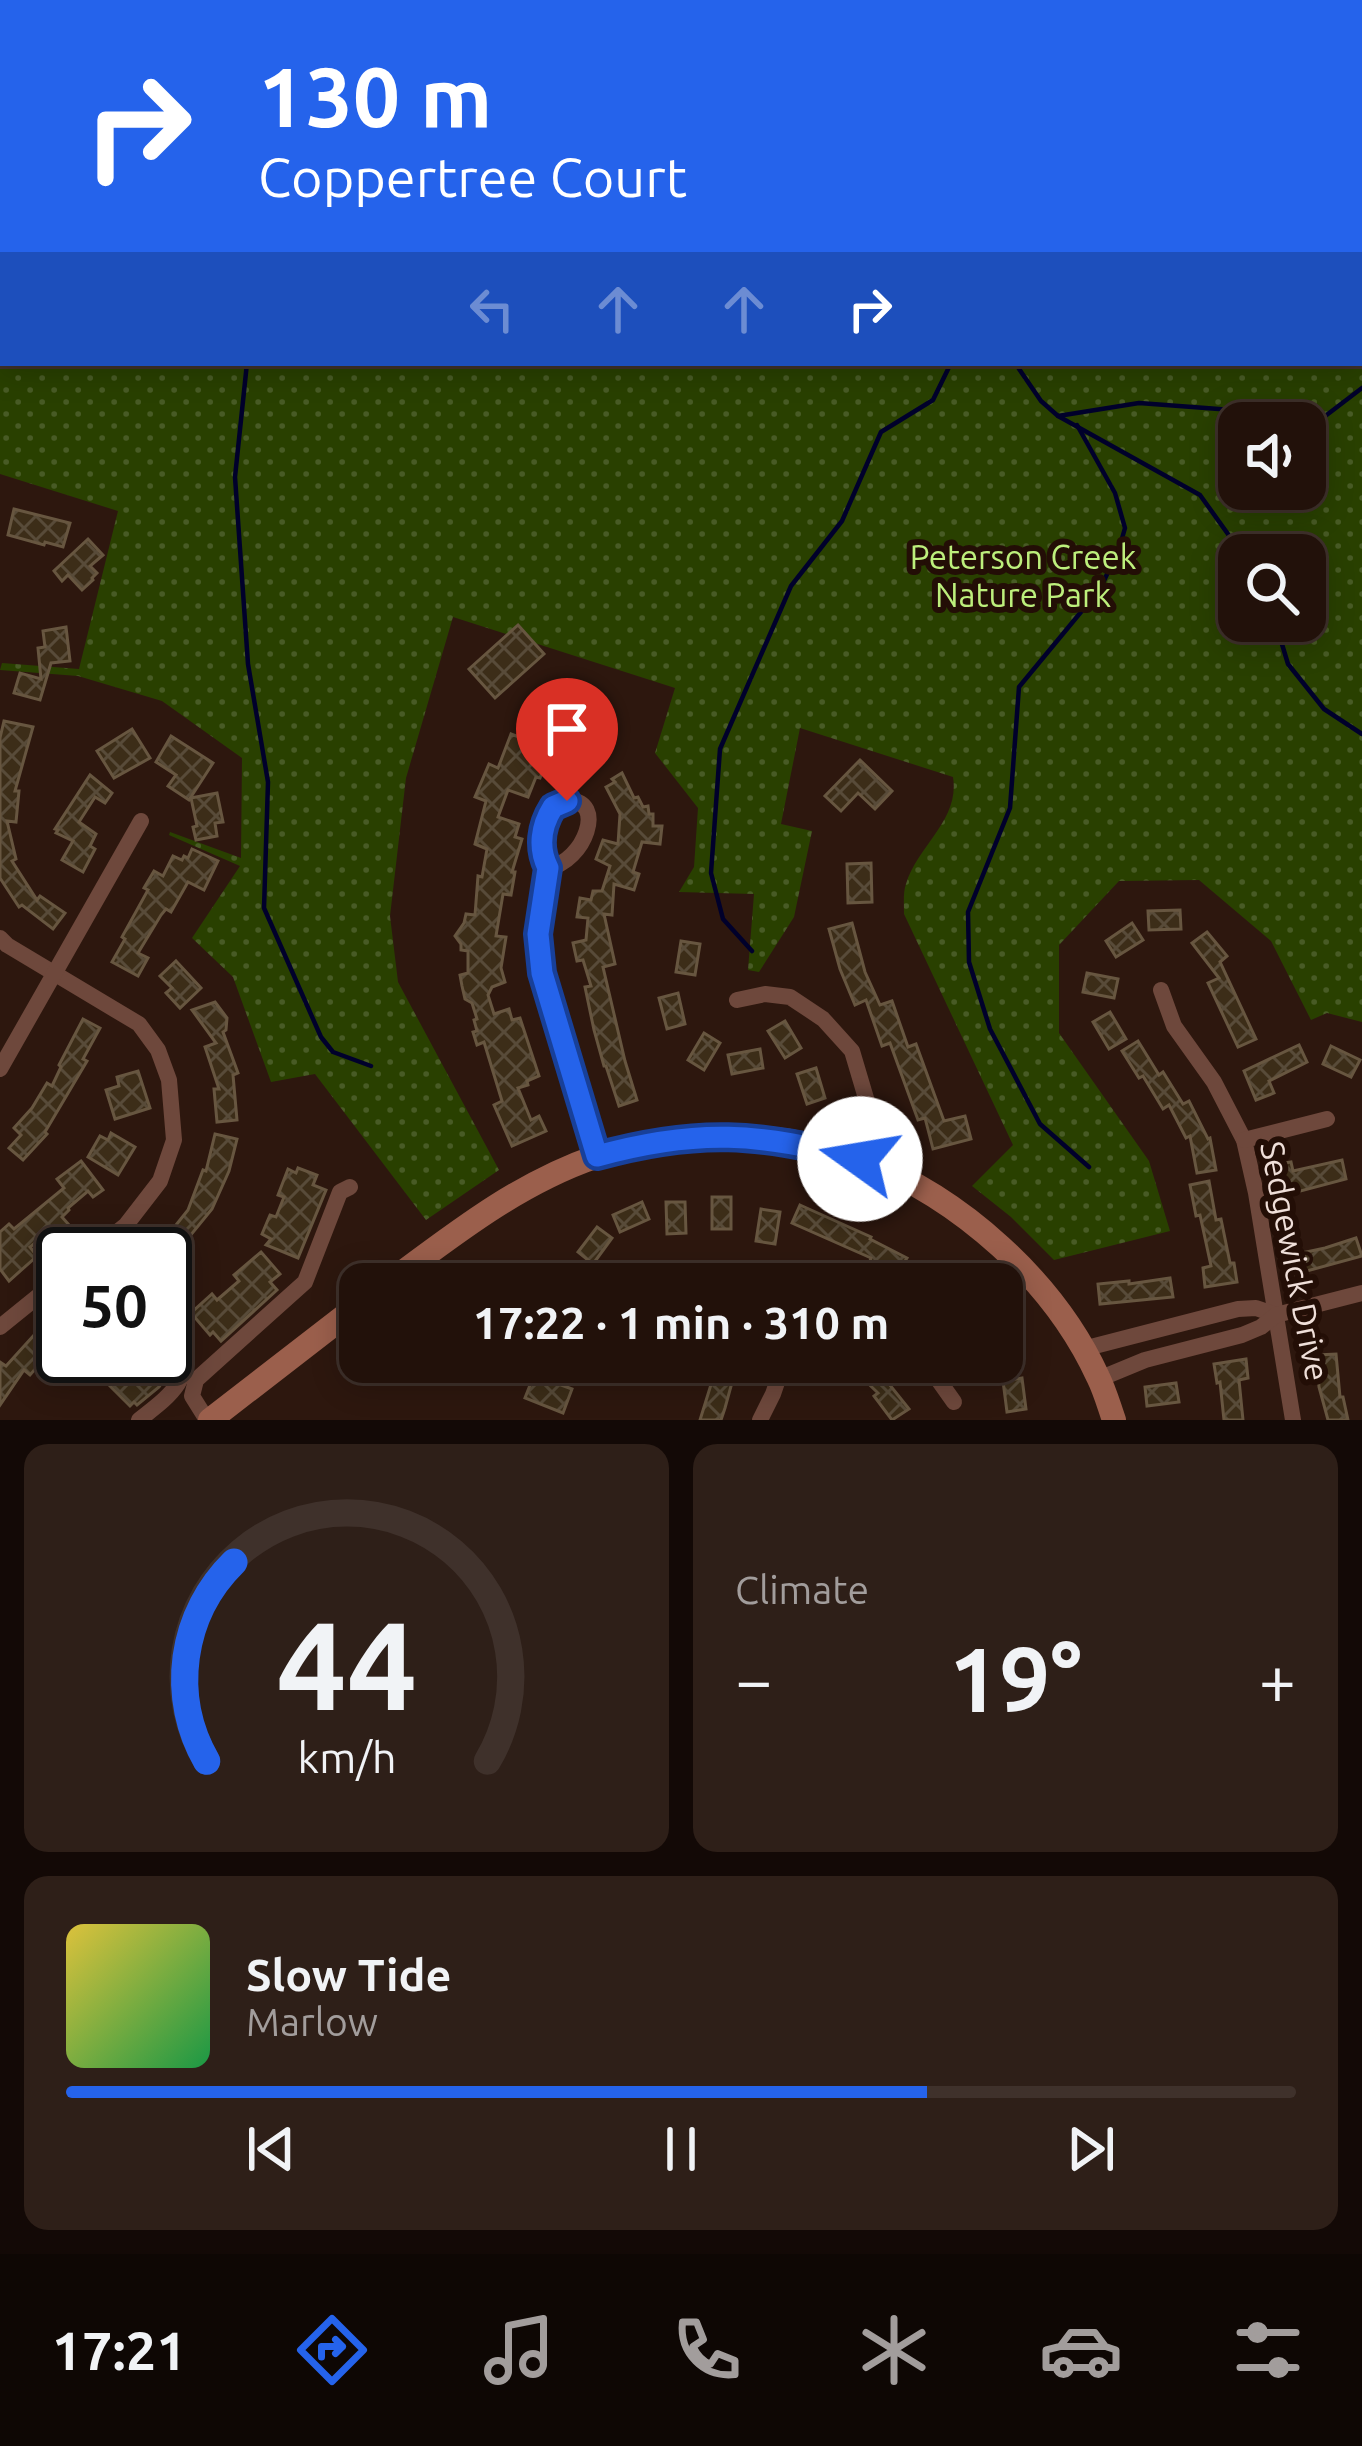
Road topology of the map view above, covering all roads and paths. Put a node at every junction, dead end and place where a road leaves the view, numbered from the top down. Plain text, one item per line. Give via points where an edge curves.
1 (141, 821) dead end
2 (548, 868) dead end
3 (0, 938) edge
4 (56, 973) junction
5 (1161, 990) dead end
6 (736, 1000) dead end
7 (0, 1070) edge
8 (1327, 1119) dead end
9 (1244, 1140) junction
10 (597, 1156) junction
11 (860, 1159) junction
12 (350, 1187) dead end
13 (124, 1227) edge
14 (415, 1263) edge
15 (1362, 1293) edge
16 (36, 1298) edge
17 (1276, 1315) junction
18 (339, 1320) edge
19 (0, 1328) edge
20 (1083, 1349) junction
21 (1099, 1379) junction
22 (179, 1383) edge
23 (777, 1383) edge
24 (941, 1383) edge
25 (954, 1402) dead end
26 (140, 1420) edge
27 (209, 1420) edge
28 (760, 1420) edge
29 (1114, 1420) edge
30 (1292, 1420) edge

1 - 4 street
2 - 10 street via 538,934 542,973
3 - 4 street
4 - 7 street
4 - 13 street via 139,1024 169,1080 174,1139 160,1181
5 - 9 street, Sedgewick Drive via 1174,1026
6 - 11 street via 790,998 823,1018 852,1052 871,1115
8 - 9 street
9 - 17 street, Sedgewick Drive
10 - 11 main road via 648,1142 735,1136
10 - 14 main road via 542,1177
11 - 20 main road via 926,1191 1005,1252
12 - 27 street via 340,1192 305,1282 196,1380 192,1396
15 - 17 street
16 - 19 street
17 - 20 street via 1238,1309
17 - 21 street via 1242,1335
17 - 30 street, Sedgewick Drive
18 - 27 main road
20 - 21 main road
21 - 29 main road
22 - 26 street
23 - 28 street
24 - 25 street

